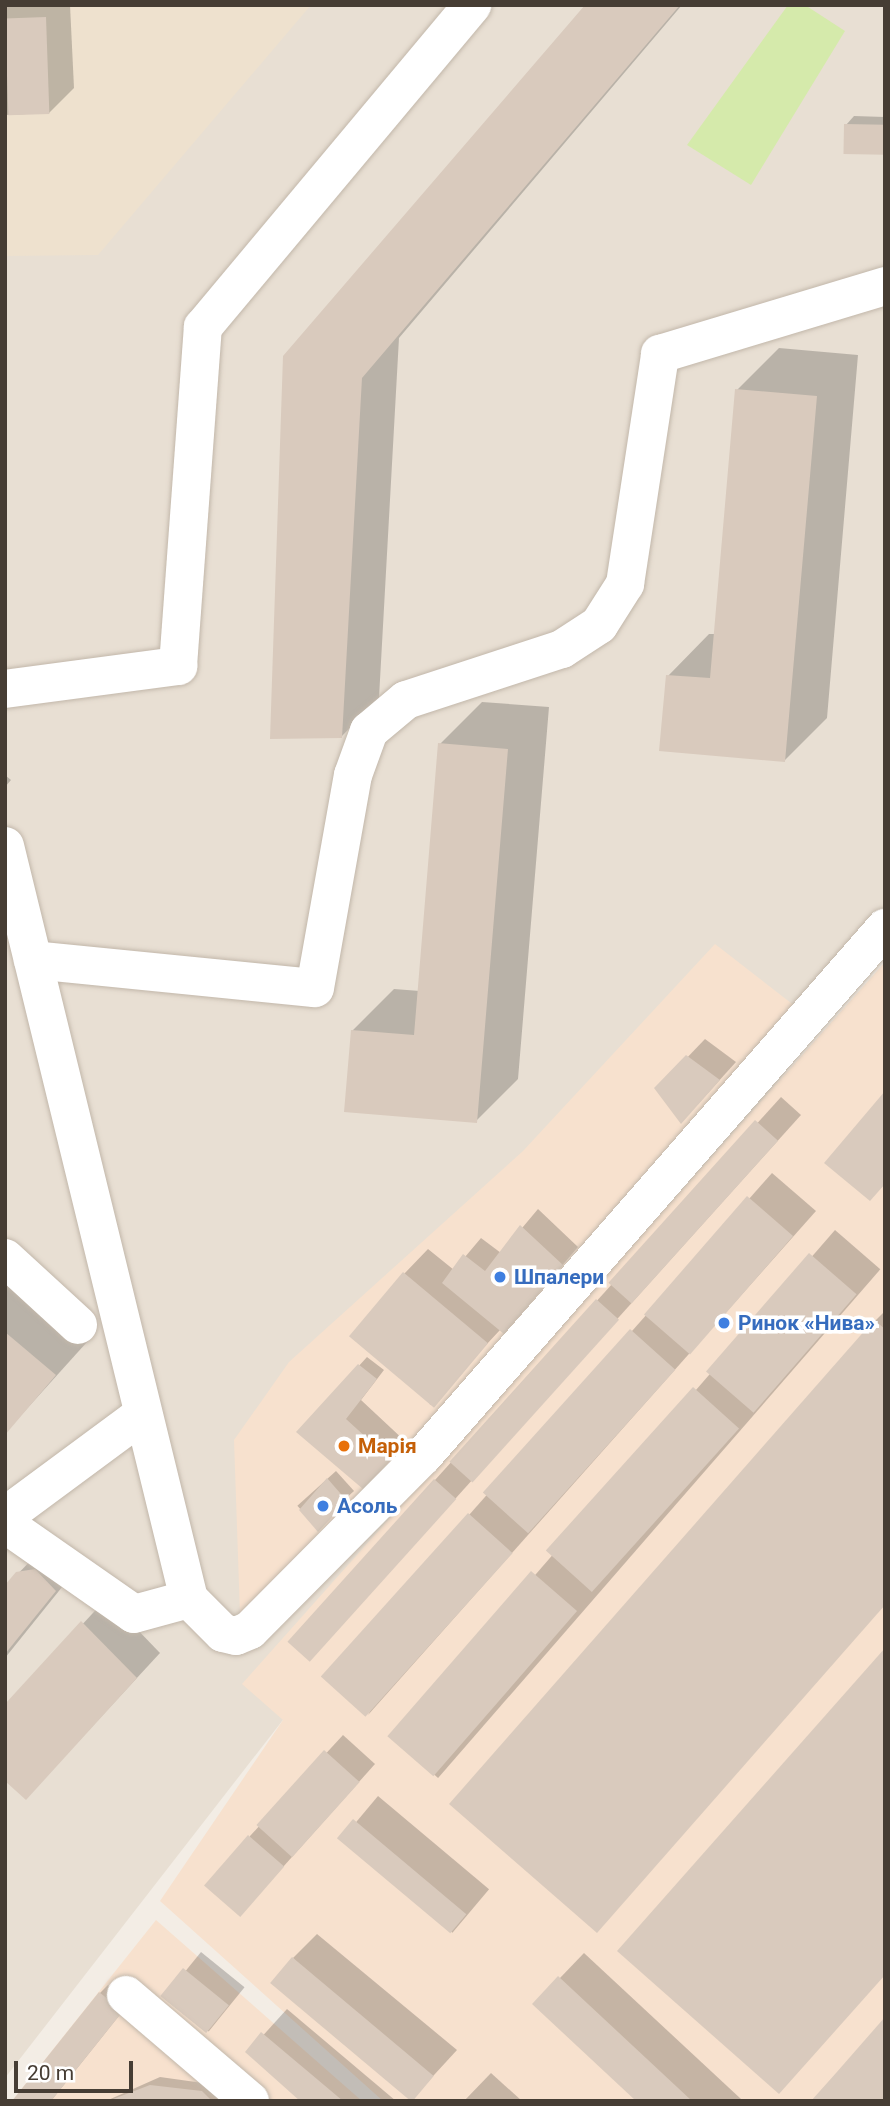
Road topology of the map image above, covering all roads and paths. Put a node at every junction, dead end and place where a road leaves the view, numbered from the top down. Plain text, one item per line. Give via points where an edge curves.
1 (472, 5) edge
2 (885, 286) edge
3 (5, 689) edge
4 (5, 846) edge
5 (12, 909) edge
6 (885, 928) edge
7 (33, 960) junction
8 (5, 1258) edge
9 (78, 1325) dead end
10 (143, 1414) junction
11 (5, 1516) edge
12 (5, 1524) edge
13 (189, 1600) junction
14 (126, 1995) dead end
15 (250, 2101) edge

1 - 3 lane via 203,327 178,666
2 - 7 lane via 660,354 625,584 600,625 562,649 407,701 369,731 354,775 315,988
4 - 5 lane
5 - 7 lane
6 - 13 lane via 423,1455 250,1630 236,1636 223,1633
7 - 10 lane
8 - 9 lane
10 - 11 lane
10 - 13 lane
12 - 13 lane via 134,1614
14 - 15 lane

